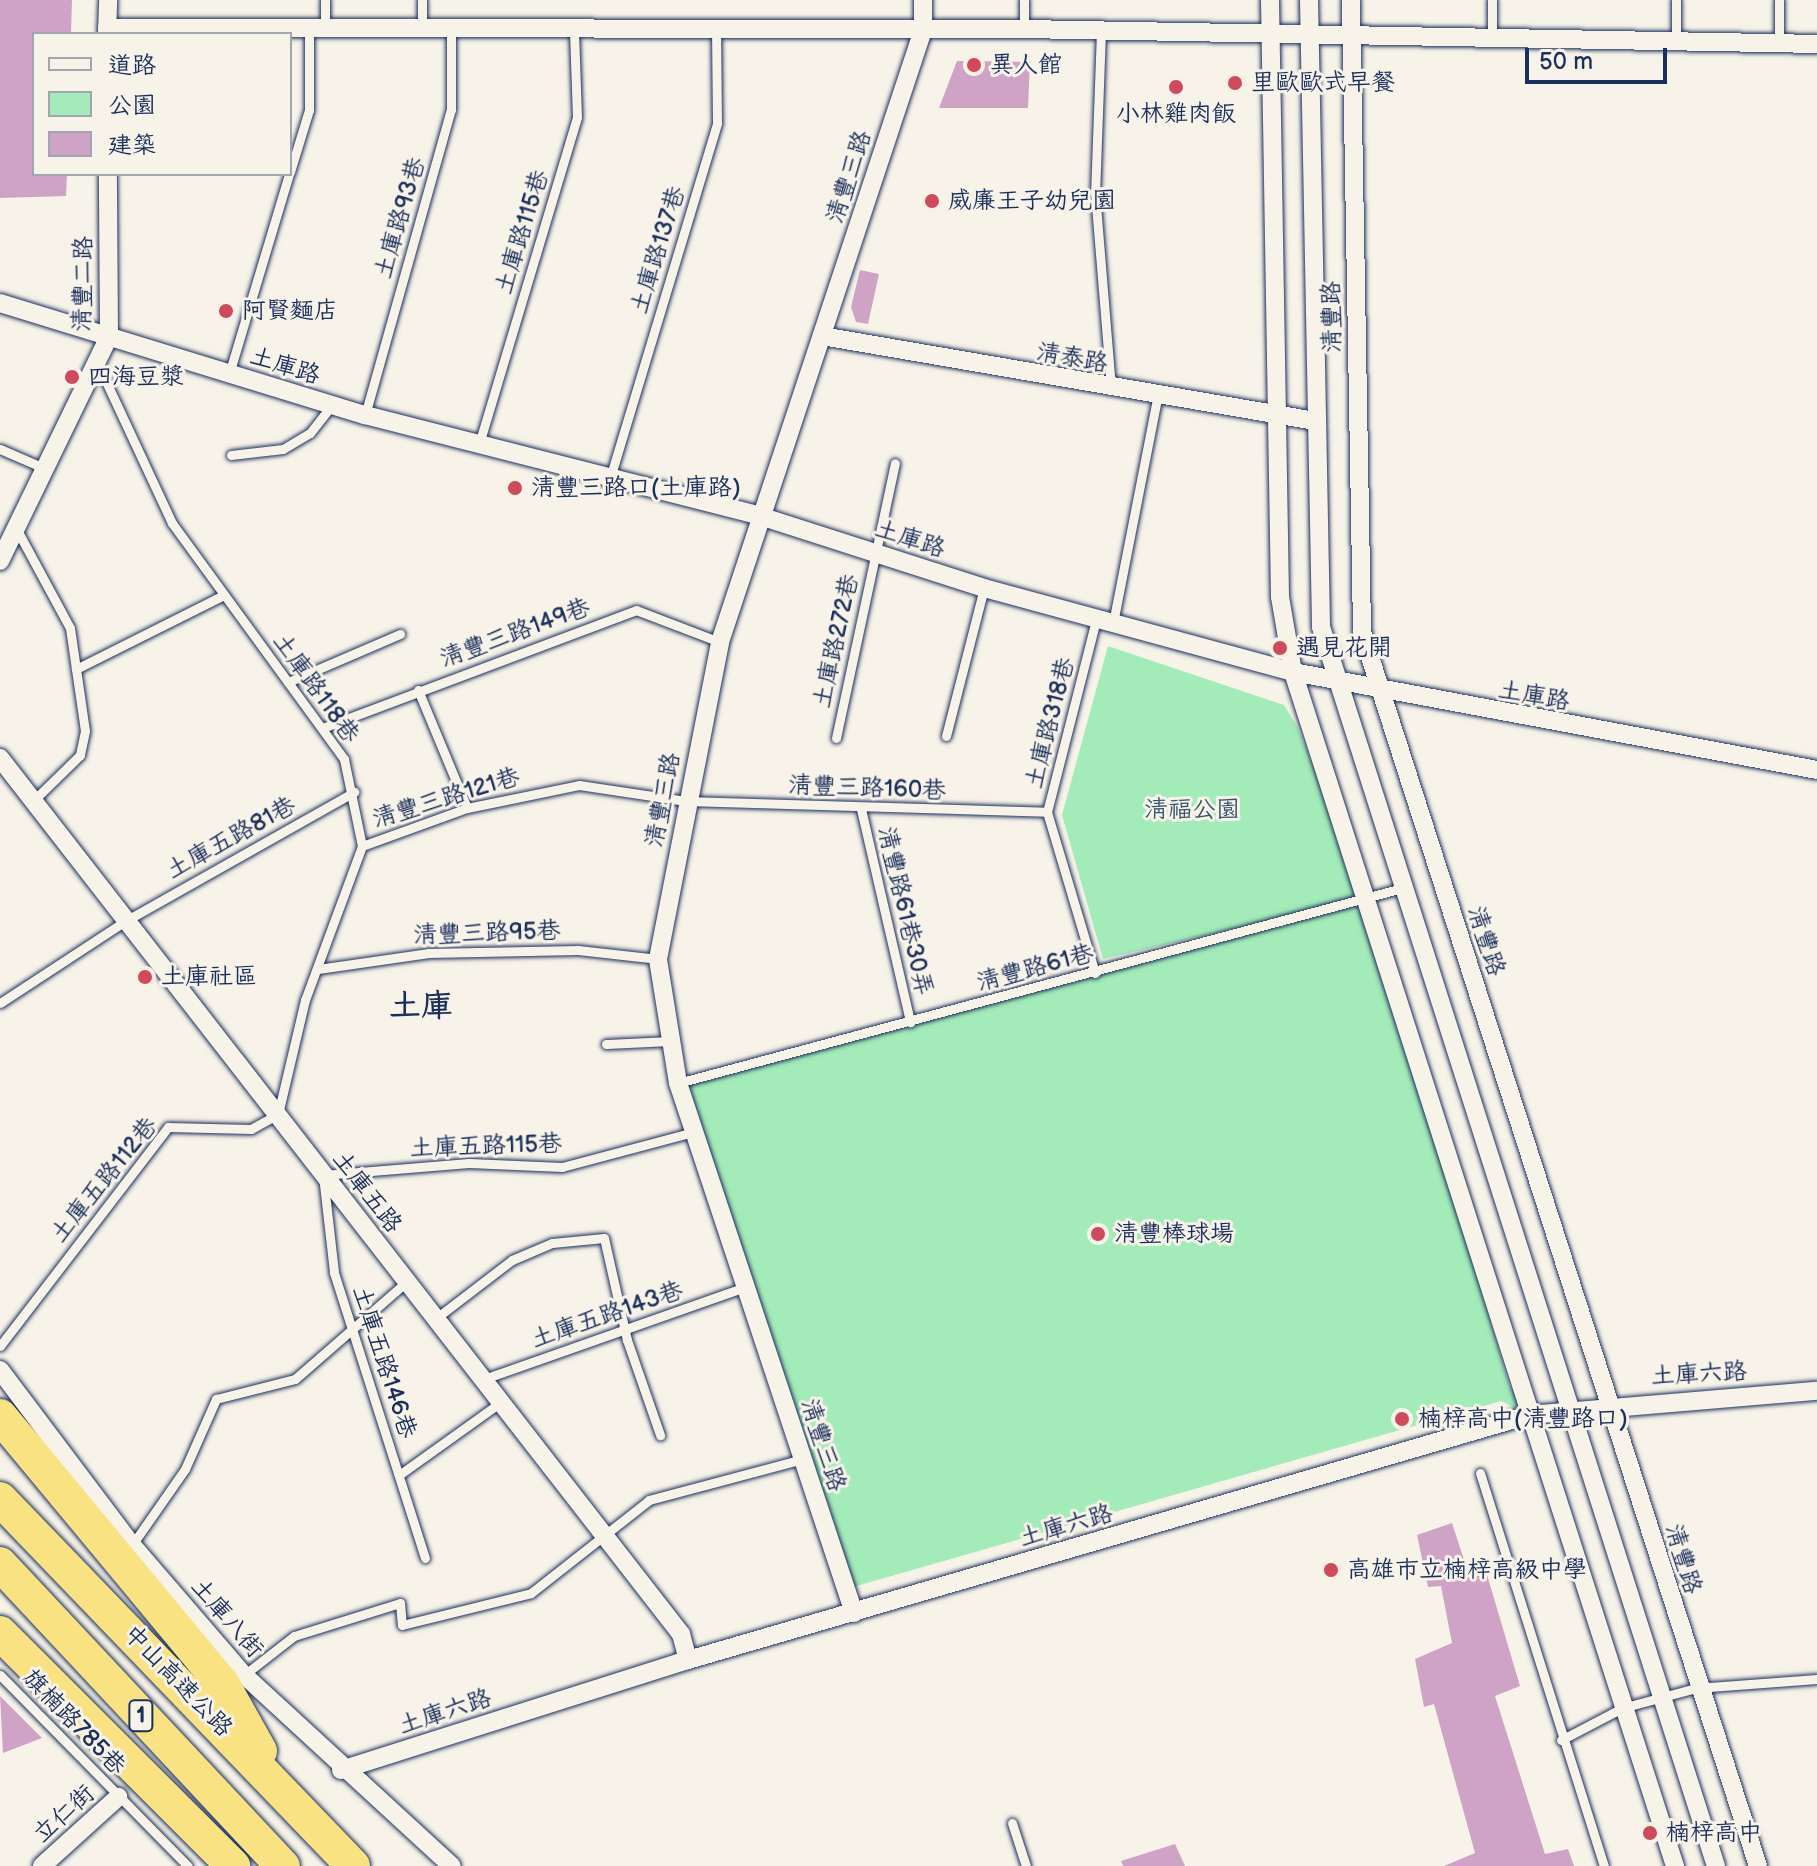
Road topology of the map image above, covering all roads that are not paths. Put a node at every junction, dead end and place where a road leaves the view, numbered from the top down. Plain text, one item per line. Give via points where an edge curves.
1 (108, 0) edge
2 (325, 0) edge
3 (422, 0) edge
4 (923, 0) edge
5 (1024, 0) edge
6 (1270, 0) edge
7 (1309, 0) edge
8 (1351, 0) edge
9 (1492, 0) edge
10 (1676, 0) edge
11 (1779, 0) edge
12 (317, 29) junction
13 (422, 29) junction
14 (451, 29) junction
15 (574, 29) junction
16 (1024, 29) junction
17 (716, 30) junction
18 (923, 30) junction
19 (107, 31) edge
20 (1101, 31) junction
21 (1271, 34) junction
22 (1310, 34) junction
23 (1351, 35) junction
24 (1492, 36) junction
25 (1676, 40) junction
26 (1779, 43) junction
27 (1817, 44) edge
28 (292, 166) edge
29 (108, 176) edge
30 (289, 176) edge
31 (0, 303) edge
32 (822, 336) junction
33 (109, 337) junction
34 (97, 362) junction
35 (229, 374) junction
36 (1111, 389) junction
37 (1157, 399) junction
38 (332, 405) junction
39 (365, 415) junction
40 (1274, 416) junction
41 (1315, 421) junction
42 (479, 444) junction
43 (0, 449) edge
44 (231, 455) dead end
45 (895, 463) dead end
46 (46, 469) junction
47 (610, 478) junction
48 (760, 516) junction
49 (17, 530) junction
50 (874, 553) junction
51 (0, 561) edge
52 (984, 588) junction
53 (224, 595) junction
54 (1104, 622) junction
55 (400, 634) dead end
56 (720, 642) junction
57 (76, 669) junction
58 (1293, 672) junction
59 (288, 682) junction
60 (1334, 682) junction
61 (418, 690) junction
62 (1380, 694) junction
63 (325, 727) junction
64 (946, 736) dead end
65 (836, 738) dead end
66 (0, 758) edge
67 (1817, 770) edge
68 (354, 792) junction
69 (34, 800) junction
70 (686, 801) junction
71 (467, 808) junction
72 (861, 809) junction
73 (1047, 812) junction
74 (362, 846) junction
75 (1402, 888) junction
76 (1367, 898) junction
77 (127, 920) junction
78 (658, 959) junction
79 (318, 969) junction
80 (1095, 973) junction
81 (0, 1003) edge
82 (910, 1022) junction
83 (671, 1041) junction
84 (606, 1044) dead end
85 (678, 1083) junction
86 (278, 1114) junction
87 (694, 1132) junction
88 (323, 1175) junction
89 (406, 1282) junction
90 (745, 1287) junction
91 (435, 1319) junction
92 (354, 1328) junction
93 (625, 1329) junction
94 (0, 1346) edge
95 (0, 1370) edge
96 (481, 1380) junction
97 (1817, 1391) edge
98 (1612, 1403) junction
99 (498, 1404) junction
100 (1570, 1409) junction
101 (1529, 1415) junction
102 (0, 1416) edge
103 (660, 1435) dead end
104 (803, 1459) junction
105 (1480, 1473) dead end
106 (399, 1475) junction
107 (0, 1499) edge
108 (603, 1536) junction
109 (132, 1545) junction
110 (425, 1558) dead end
111 (0, 1564) edge
112 (854, 1613) junction
113 (1, 1633) edge
114 (688, 1660) junction
115 (0, 1675) edge
116 (244, 1675) junction
117 (1817, 1679) edge
118 (1696, 1688) junction
119 (1659, 1698) junction
120 (1622, 1708) junction
121 (1561, 1740) junction
122 (341, 1770) junction
123 (274, 1780) junction
124 (118, 1797) junction
125 (1012, 1823) dead end
126 (42, 1866) edge
127 (188, 1866) edge
128 (233, 1866) edge
129 (283, 1866) edge
130 (353, 1866) edge
131 (452, 1866) edge
132 (1026, 1866) edge
133 (1604, 1866) edge
134 (1675, 1866) edge
135 (1716, 1866) edge
136 (1758, 1866) edge

1 - 19 street
2 - 12 lane
3 - 13 lane
4 - 18 street, 清豐三路
5 - 16 lane
6 - 21 street
7 - 22 street, 清豐路
8 - 23 street, 清豐路
9 - 24 lane
10 - 25 lane
11 - 26 lane
12 - 13 street
12 - 19 street
12 - 28 lane via 309,110
13 - 14 street
14 - 15 street
14 - 39 lane, 土庫路93巷 via 451,110
15 - 17 street
15 - 42 lane, 土庫路115巷 via 577,117
16 - 18 street
16 - 20 street
17 - 18 street
17 - 47 lane, 土庫路137巷 via 717,123
18 - 32 street, 清豐三路
20 - 21 street
20 - 36 lane via 1095,193
21 - 22 street
21 - 40 street
22 - 23 street
22 - 41 street, 清豐路
23 - 24 street
23 - 62 street, 清豐路 via 1362,632
24 - 25 street
25 - 26 street
26 - 27 street
29 - 33 street, 清豐二路
30 - 35 lane
31 - 33 street, 土庫路
32 - 36 street, 清泰路
32 - 48 street, 清豐三路
33 - 34 street, 清豐二路
33 - 35 street, 土庫路
34 - 46 street, 清豐二路
34 - 53 lane, 土庫路118巷 via 172,523
35 - 38 street, 土庫路
36 - 37 street, 清泰路
37 - 40 street, 清泰路
37 - 54 lane, 土庫路318巷
38 - 39 street, 土庫路
38 - 44 lane via 310,433 283,449
39 - 42 street, 土庫路
40 - 41 street, 清泰路
40 - 58 street via 1280,597
41 - 60 street, 清豐路 via 1318,604
42 - 47 street, 土庫路
43 - 46 lane
45 - 50 lane, 土庫路272巷
46 - 49 street, 清豐二路
47 - 48 street, 土庫路
48 - 50 street, 土庫路
48 - 56 street, 清豐三路
49 - 51 street, 清豐二路
49 - 57 lane via 70,628
50 - 52 street, 土庫路
50 - 65 lane, 土庫路272巷
52 - 54 street, 土庫路
52 - 64 lane
53 - 57 lane
53 - 59 lane, 土庫路118巷
54 - 58 street, 土庫路
54 - 73 lane, 土庫路318巷
55 - 59 lane
56 - 61 lane, 清豐三路149巷 via 636,610
56 - 70 street, 清豐三路
57 - 69 lane via 85,731 80,755
58 - 60 street, 土庫路
58 - 76 street
59 - 63 lane, 土庫路118巷
60 - 62 street, 土庫路
60 - 75 street, 清豐路
61 - 63 lane, 清豐三路149巷
61 - 71 lane
62 - 67 street, 土庫路
62 - 98 street, 清豐路
63 - 68 lane, 土庫路118巷
66 - 69 street, 土庫五路
68 - 74 lane, 土庫路118巷
68 - 77 lane, 土庫五路81巷
69 - 77 street, 土庫五路
70 - 71 lane, 清豐三路121巷 via 579,785
70 - 72 lane, 清豐三路160巷
70 - 78 street, 清豐三路
71 - 74 lane, 清豐三路121巷
72 - 73 lane, 清豐三路160巷
72 - 82 lane, 清豐路61巷30弄
73 - 80 lane, 土庫路318巷
74 - 79 lane, 土庫路118巷
75 - 76 lane, 清豐路61巷
75 - 100 street, 清豐路
76 - 80 lane, 清豐路61巷
76 - 101 street
77 - 81 lane, 土庫五路81巷
77 - 86 street, 土庫五路
78 - 79 lane, 清豐三路95巷 via 578,950 429,953
78 - 83 street, 清豐三路
79 - 86 lane, 土庫路118巷
80 - 82 lane, 清豐路61巷
82 - 85 lane, 清豐路61巷
83 - 84 lane
83 - 85 street, 清豐三路
85 - 87 street, 清豐三路
86 - 88 street, 土庫五路
86 - 94 lane, 土庫五路112巷 via 251,1129 168,1127
87 - 88 lane, 土庫五路115巷 via 562,1167 469,1163
87 - 90 street, 清豐三路
88 - 89 street, 土庫五路
88 - 92 lane, 土庫五路146巷 via 334,1272
89 - 91 street, 土庫五路
89 - 92 lane
90 - 93 lane, 土庫五路143巷
90 - 104 street, 清豐三路
91 - 93 lane via 512,1260 552,1243 604,1238
91 - 96 street, 土庫五路
92 - 106 lane, 土庫五路146巷
92 - 109 lane via 295,1379 216,1399 185,1469
93 - 96 lane, 土庫五路143巷
93 - 103 lane
95 - 109 street, 土庫八街
96 - 99 street, 土庫五路
97 - 98 street, 土庫六路
98 - 100 street, 土庫六路
98 - 118 street, 清豐路
99 - 106 lane
99 - 108 street, 土庫五路
100 - 101 street, 土庫六路
100 - 119 street, 清豐路
101 - 112 street, 土庫六路
101 - 120 street
102 - 123 highway via 222,1683
104 - 108 lane via 649,1500
104 - 112 street, 清豐三路
105 - 121 lane
106 - 110 lane, 土庫五路146巷
107 - 123 highway, 中山高速公路 / 1
108 - 114 street, 土庫五路 via 681,1634
108 - 116 lane via 531,1593 402,1625 400,1603 294,1636
109 - 116 street, 土庫八街
111 - 129 highway, 中山高速公路 / 1
112 - 114 street, 土庫六路
113 - 128 highway
114 - 122 street, 土庫六路
115 - 124 lane, 旗楠路785巷
116 - 122 street, 土庫八街
117 - 118 lane
118 - 119 lane
118 - 136 street, 清豐路
119 - 120 lane
119 - 135 street, 清豐路
120 - 121 lane
120 - 134 street
121 - 133 lane
122 - 131 street, 土庫八街
123 - 130 highway, 中山高速公路 / 1
124 - 126 street, 立仁街
124 - 127 lane, 旗楠路785巷
125 - 132 lane

